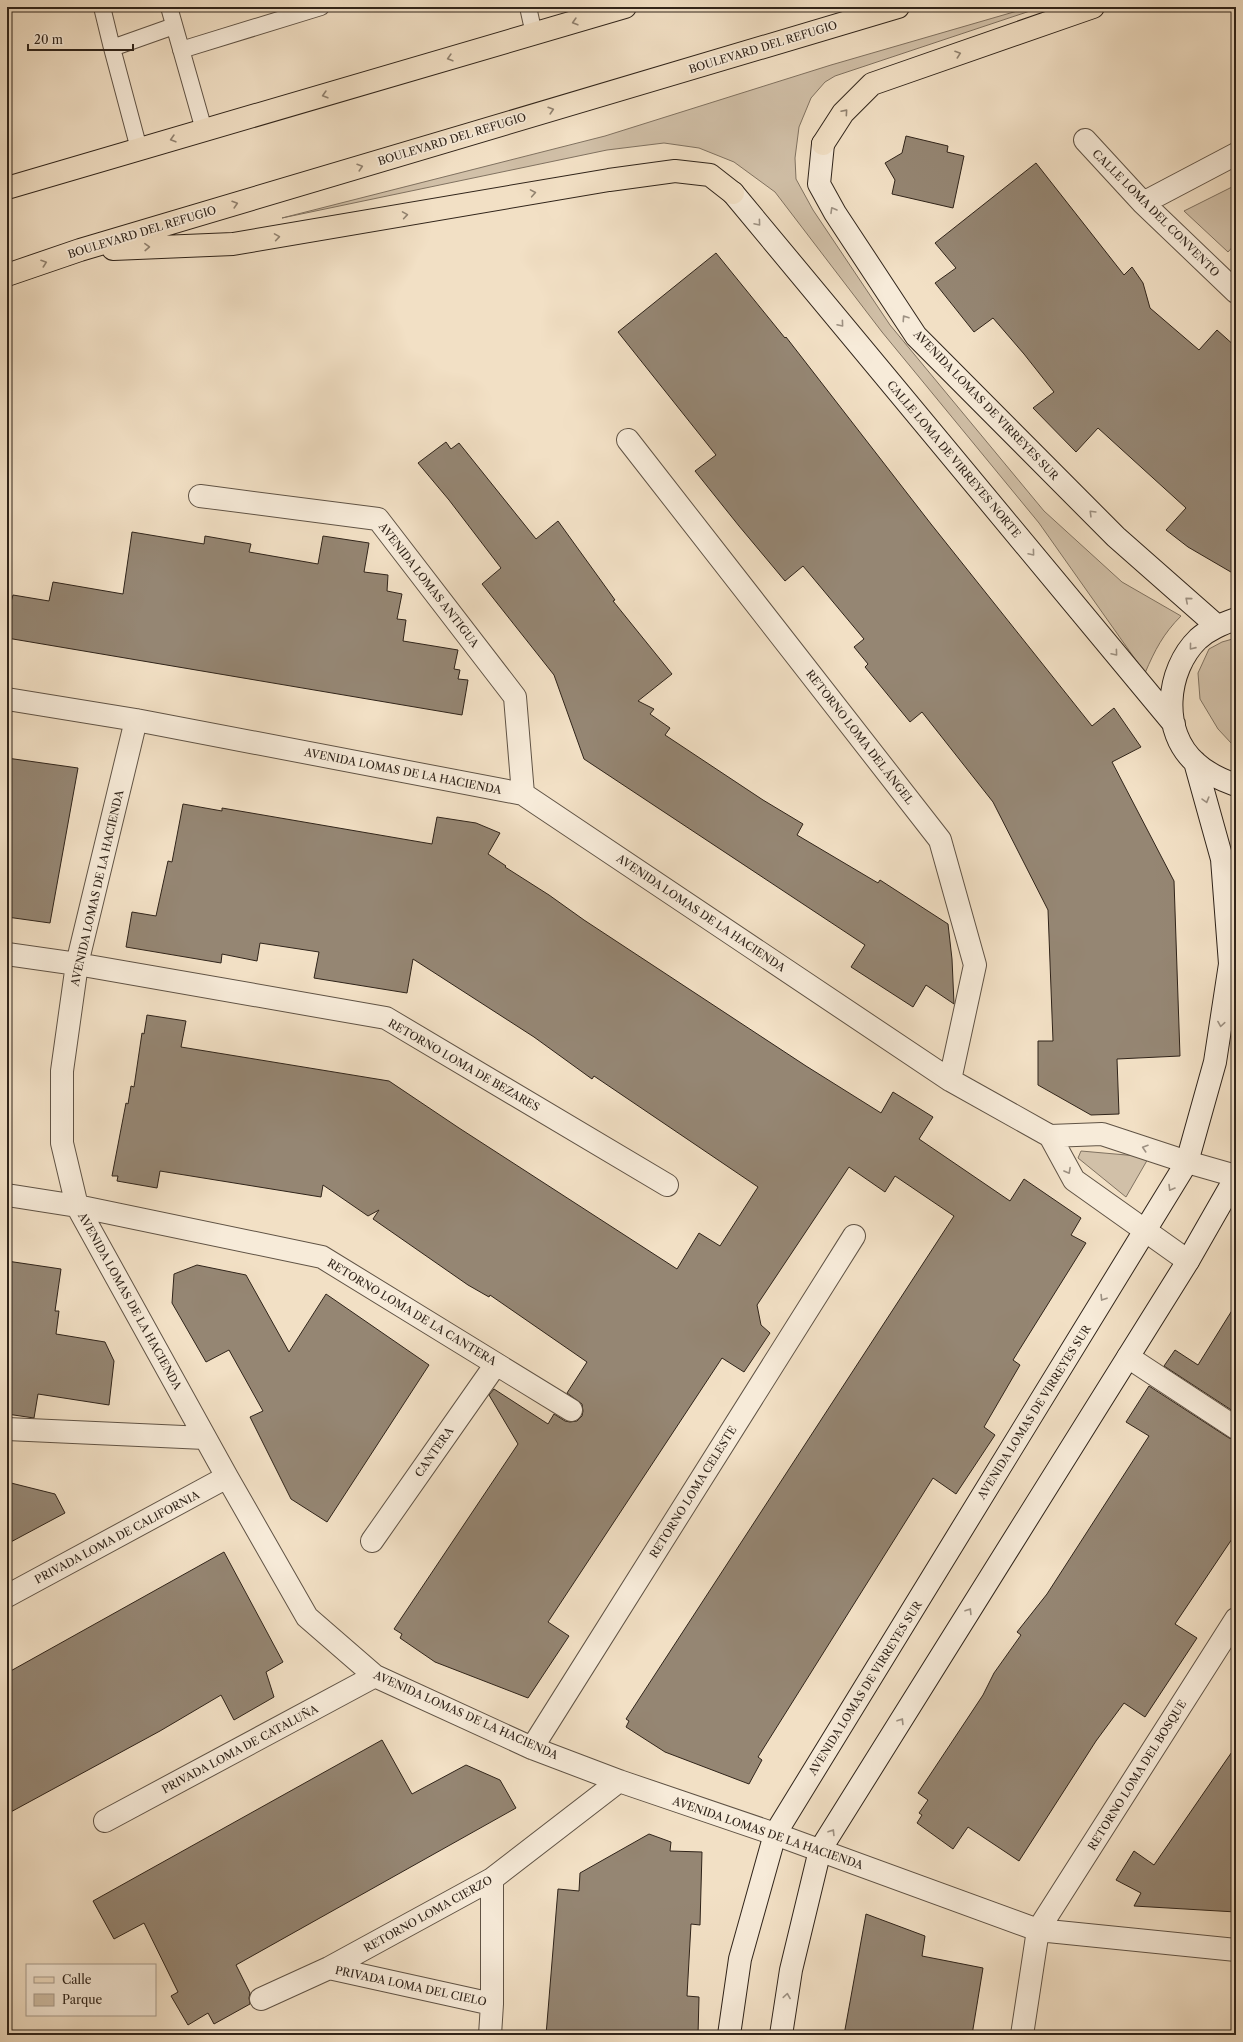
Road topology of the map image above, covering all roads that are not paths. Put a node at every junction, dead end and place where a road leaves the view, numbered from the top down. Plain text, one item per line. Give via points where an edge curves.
1 (102, 7) edge
2 (169, 7) edge
3 (321, 7) edge
4 (528, 7) edge
5 (625, 7) edge
6 (898, 7) edge
7 (1093, 7) edge
8 (174, 26) junction
9 (534, 34) junction
10 (112, 48) junction
11 (181, 50) junction
12 (204, 130) junction
13 (1085, 140) dead end
14 (823, 144) joint
15 (139, 149) junction
16 (1236, 154) edge
17 (7, 188) edge
18 (733, 194) joint
19 (1143, 203) junction
20 (80, 250) junction
21 (7, 276) edge
22 (1233, 284) edge
23 (628, 440) dead end
24 (200, 496) dead end
25 (1227, 622) edge
26 (7, 699) edge
27 (136, 720) junction
28 (1174, 724) junction
29 (1195, 762) junction
30 (1236, 785) edge
31 (522, 794) junction
32 (7, 954) edge
33 (77, 964) junction
34 (950, 1080) junction
35 (1050, 1136) junction
36 (1187, 1162) junction
37 (1236, 1176) edge
38 (667, 1185) dead end
39 (7, 1195) edge
40 (77, 1206) junction
41 (1145, 1231) junction
42 (854, 1236) dead end
43 (1188, 1261) junction
44 (1128, 1357) junction
45 (496, 1364) junction
46 (571, 1410) dead end
47 (1236, 1428) edge
48 (7, 1429) edge
49 (205, 1438) junction
50 (227, 1477) junction
51 (372, 1541) dead end
52 (7, 1596) edge
53 (1236, 1619) edge
54 (375, 1676) junction
55 (532, 1748) junction
56 (619, 1781) junction
57 (105, 1821) dead end
58 (775, 1834) junction
59 (820, 1850) junction
60 (492, 1880) junction
61 (1038, 1930) junction
62 (1236, 1950) edge
63 (330, 1968) junction
64 (260, 1999) dead end
65 (492, 2004) junction
66 (490, 2035) edge
67 (729, 2035) edge
68 (781, 2035) edge
69 (1022, 2035) edge

1 - 10 lane
2 - 8 lane
3 - 11 lane
4 - 9 lane
5 -> 9 main road
20 -> 6 main road, BOULEVARD DEL REFUGIO
14 -> 7 main road via 843,113 872,84
8 - 10 lane
8 - 11 lane
9 -> 12 main road
10 - 15 lane
11 - 12 lane
12 -> 15 main road
13 - 19 street, CALLE LOMA DEL CONVENTO
25 -> 14 street, AVENIDA LOMAS DE VIRREYES SUR via 1116,537 916,336 835,213 819,184
15 - 17 main road
16 - 19 street
20 -> 18 main road via 233,244 675,171 710,176
18 -> 28 street, CALLE LOMA DE VIRREYES NORTE
19 - 22 street, CALLE LOMA DEL CONVENTO
21 -> 20 main road, BOULEVARD DEL REFUGIO
23 - 34 street, RETORNO LOMA DEL ÁNGEL via 940,840 975,965
24 - 31 street, AVENIDA LOMAS ANTIGUA via 378,519 515,697
25 -> 28 street via 1198,639 1184,657 1174,679 1171,701
26 - 27 street
27 - 31 street, AVENIDA LOMAS DE LA HACIENDA
27 - 33 street, AVENIDA LOMAS DE LA HACIENDA
28 - 29 street via 1182,744
29 - 30 street via 1218,779
29 -> 36 street, AVENIDA LOMAS DE VIRREYES SUR via 1222,859 1230,964 1215,1062
31 - 34 street, AVENIDA LOMAS DE LA HACIENDA
32 - 33 street, RETORNO LOMA DE BEZARES
33 - 38 street, RETORNO LOMA DE BEZARES via 386,1018
33 - 40 street, AVENIDA LOMAS DE LA HACIENDA via 62,1071 62,1143
34 - 35 street, AVENIDA LOMAS DE LA HACIENDA
36 -> 35 street via 1102,1134
35 -> 41 street via 1074,1180
36 - 37 street
36 -> 41 street, AVENIDA LOMAS DE VIRREYES SUR
37 - 43 street
39 - 40 street, RETORNO LOMA DE LA CANTERA
40 - 45 street, RETORNO LOMA DE LA CANTERA via 322,1257
40 - 49 street, AVENIDA LOMAS DE LA HACIENDA
41 - 43 street
41 -> 58 street, AVENIDA LOMAS DE VIRREYES SUR
42 - 55 street, RETORNO LOMA CELESTE
43 - 44 street
44 - 47 street
59 -> 44 street
45 - 46 street, RETORNO LOMA DE LA CANTERA
45 - 51 street, CANTERA
48 - 49 street
49 - 50 street, AVENIDA LOMAS DE LA HACIENDA
50 - 52 street, PRIVADA LOMA DE CALIFORNIA
50 - 54 street, AVENIDA LOMAS DE LA HACIENDA via 307,1617
53 - 61 street, RETORNO LOMA DEL BOSQUE
54 - 55 street, AVENIDA LOMAS DE LA HACIENDA
54 - 57 street, PRIVADA LOMA DE CATALUÑA
55 - 56 street, AVENIDA LOMAS DE LA HACIENDA
56 - 58 street, AVENIDA LOMAS DE LA HACIENDA
56 - 60 street, RETORNO LOMA CIERZO
58 - 59 street, AVENIDA LOMAS DE LA HACIENDA
58 - 67 street, AVENIDA LOMAS DE VIRREYES SUR via 740,1959
59 - 61 street, AVENIDA LOMAS DE LA HACIENDA
68 -> 59 street via 790,1970
60 - 63 street, RETORNO LOMA CIERZO
60 - 65 street, PRIVADA LOMA DEL CIELO
61 - 62 street, AVENIDA LOMAS DE LA HACIENDA
61 - 69 street
63 - 64 street, PRIVADA LOMA DEL CIELO
63 - 65 street, PRIVADA LOMA DEL CIELO
65 - 66 street

